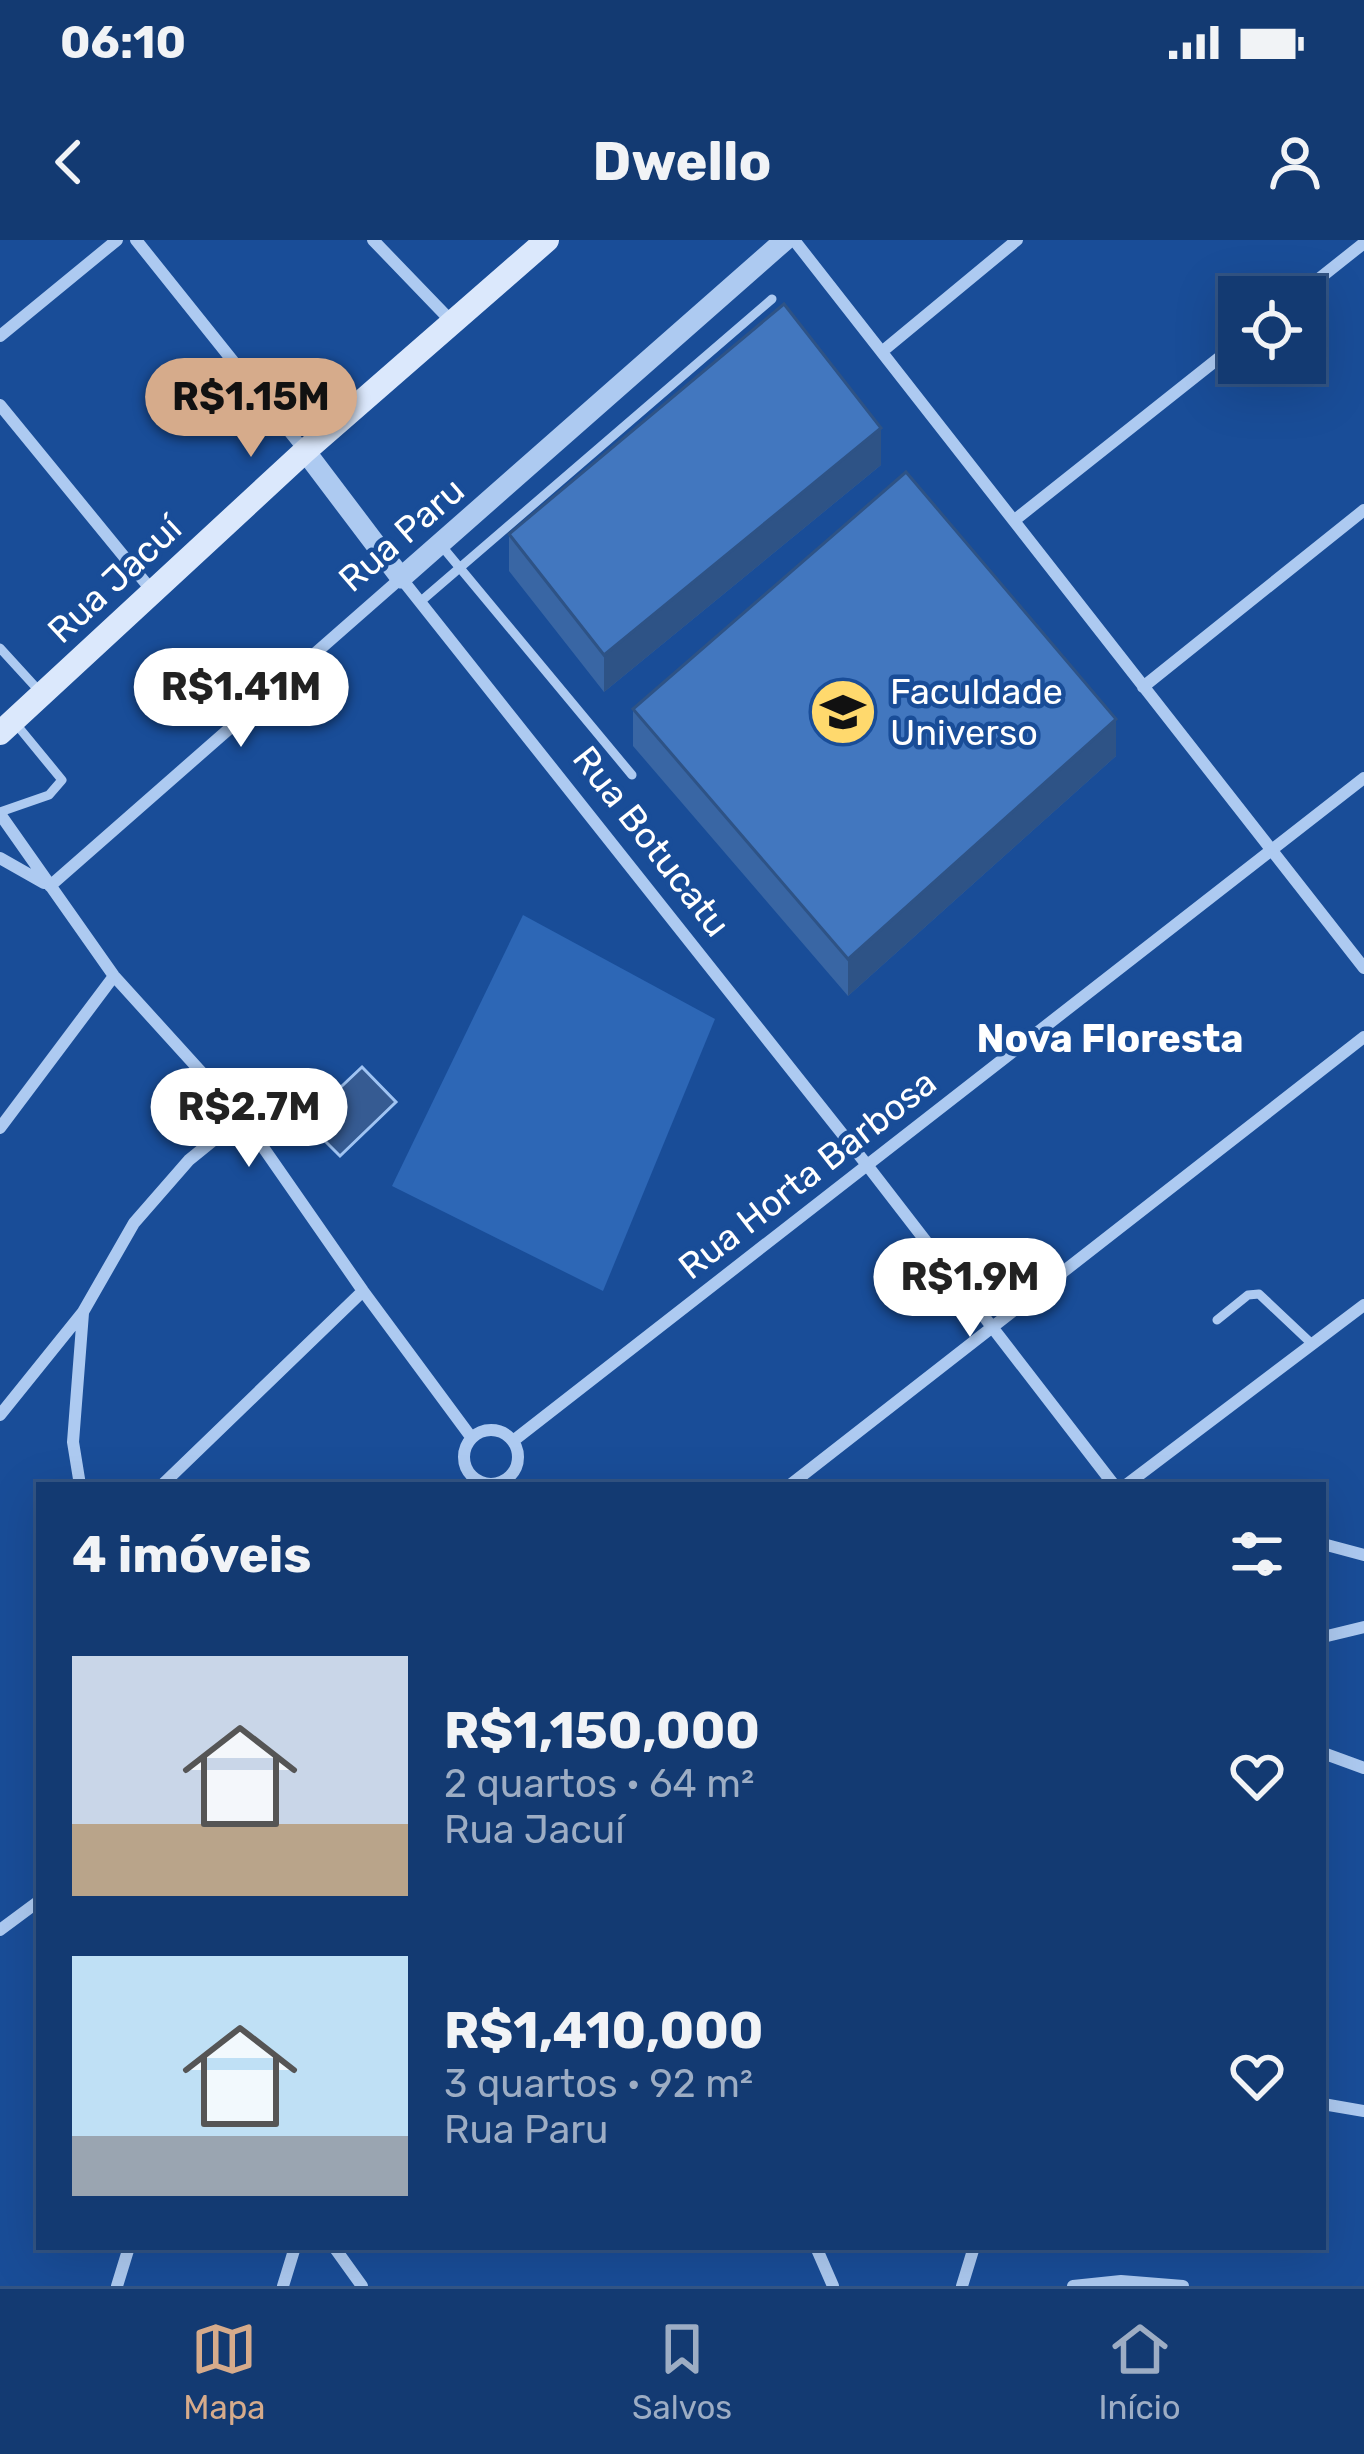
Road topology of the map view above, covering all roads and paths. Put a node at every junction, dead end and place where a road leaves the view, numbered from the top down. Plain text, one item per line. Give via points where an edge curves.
1 (117, 240) edge
2 (136, 240) edge
3 (374, 240) edge
4 (785, 240) edge
5 (794, 240) edge
6 (1017, 240) edge
7 (538, 243) edge
8 (1364, 243) edge
9 (1322, 276) edge
10 (772, 299) dead end
11 (453, 323) junction
12 (0, 335) edge
13 (884, 350) junction
14 (1218, 359) edge
15 (0, 405) edge
16 (305, 451) junction
17 (1364, 510) edge
18 (1016, 519) junction
19 (440, 544) junction
20 (459, 568) junction
21 (401, 578) junction
22 (152, 592) junction
23 (420, 602) junction
24 (0, 648) edge
25 (1143, 687) junction
26 (41, 694) junction
27 (6, 726) edge
28 (632, 775) dead end
29 (1364, 778) edge
30 (0, 813) edge
31 (1271, 854) junction
32 (0, 858) edge
33 (50, 886) junction
34 (1364, 968) edge
35 (114, 976) junction
36 (1364, 1037) edge
37 (242, 1117) junction
38 (0, 1127) edge
39 (867, 1165) junction
40 (363, 1291) junction
41 (1364, 1305) edge
42 (83, 1312) junction
43 (1217, 1320) dead end
44 (992, 1329) junction
45 (1312, 1344) junction
46 (0, 1415) edge
47 (472, 1437) junction
48 (513, 1441) junction
49 (466, 1480) edge
50 (80, 1482) edge
51 (165, 1482) edge
52 (509, 1482) edge
53 (794, 1482) edge
54 (1112, 1482) edge
55 (1130, 1482) edge
56 (1326, 1545) edge
57 (1364, 1555) edge
58 (1364, 1627) edge
59 (1326, 1636) edge
60 (1326, 1754) edge
61 (1364, 1768) edge
62 (36, 1903) edge
63 (0, 1930) edge
64 (1326, 2105) edge
65 (1364, 2111) edge
66 (128, 2250) edge
67 (294, 2250) edge
68 (336, 2250) edge
69 (817, 2250) edge
70 (973, 2250) edge
71 (117, 2286) edge
72 (283, 2286) edge
73 (362, 2286) edge
74 (833, 2286) edge
75 (962, 2286) edge
76 (1072, 2286) edge
77 (1183, 2286) edge

1 - 12 street
2 - 16 street, Rua Botucatu
3 - 11 street
4 - 19 street, Rua Paru
5 - 13 street
6 - 13 street
7 - 11 main road, Rua Jacuí
8 - 9 street
10 - 20 lane
11 - 16 main road, Rua Jacuí
13 - 18 street
14 - 18 street
15 - 22 street
16 - 21 street, Rua Botucatu
16 - 22 main road, Rua Jacuí
17 - 25 street
18 - 25 street
19 - 20 lane
19 - 21 street, Rua Paru
20 - 23 lane
20 - 28 lane
21 - 23 street, Rua Botucatu
21 - 33 street, Rua Paru
22 - 26 main road, Rua Jacuí
23 - 39 street, Rua Botucatu
24 - 26 lane
25 - 31 street
26 - 27 main road, Rua Jacuí
27 - 30 lane via 62,780 49,795
29 - 31 street, Rua Horta Barbosa
30 - 33 street
31 - 34 street
31 - 39 street, Rua Horta Barbosa
32 - 33 street
33 - 35 street
35 - 37 street
35 - 38 street
36 - 44 street
37 - 40 street
37 - 42 street via 189,1160 134,1223
39 - 44 street, Rua Botucatu
39 - 48 street, Rua Horta Barbosa
40 - 47 street
40 - 51 street
41 - 45 street
42 - 46 street
42 - 50 street via 73,1442
43 - 45 lane via 1258,1294
44 - 53 street
44 - 54 street, Rua Botucatu
45 - 55 street
47 - 48 street via 498,1430
47 - 49 street
48 - 52 street via 518,1458
56 - 57 street
58 - 59 street
60 - 61 street
62 - 63 street
64 - 65 street
66 - 71 street
67 - 72 street
68 - 73 street
69 - 74 street
70 - 75 street
76 - 77 street

